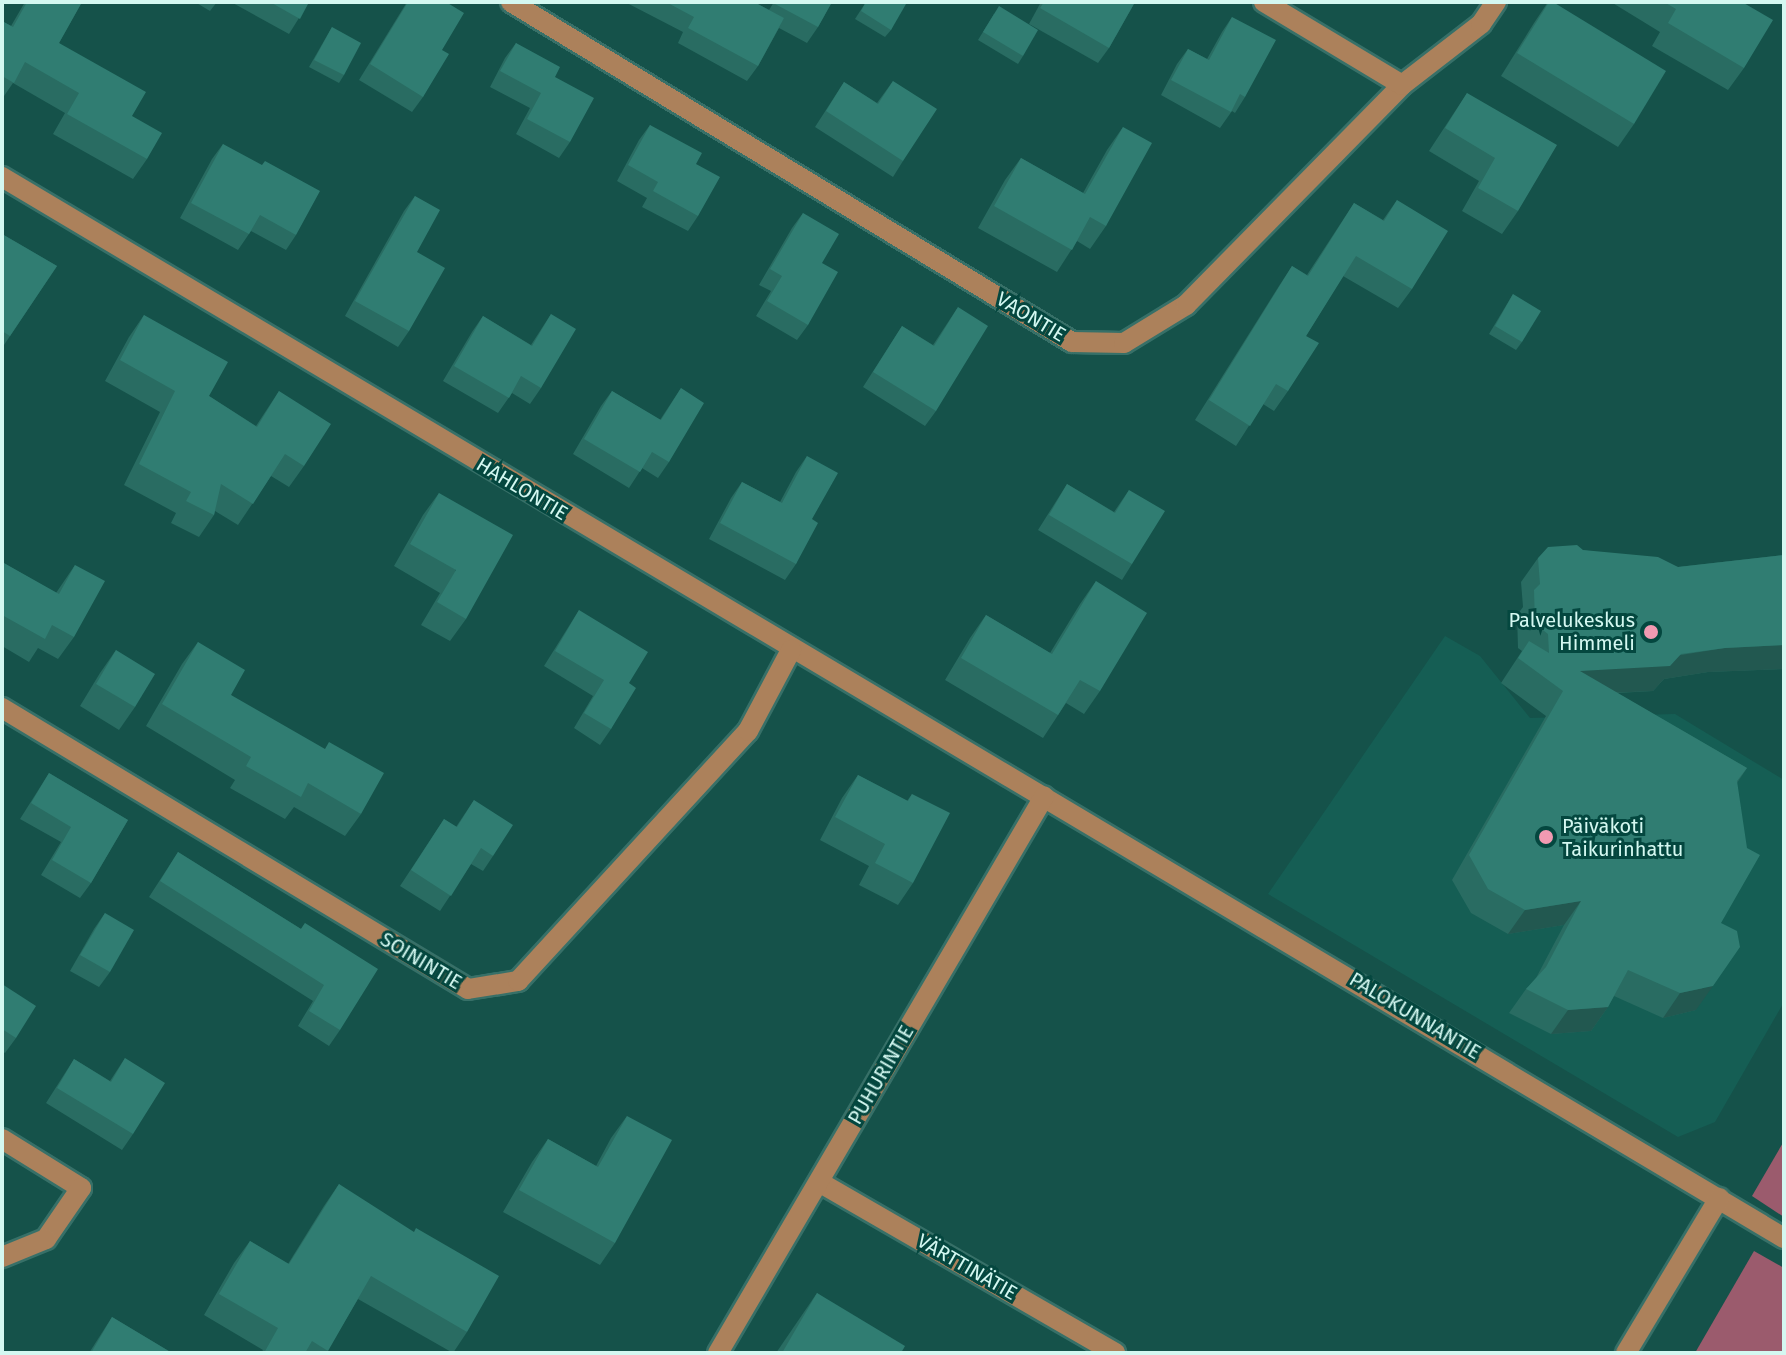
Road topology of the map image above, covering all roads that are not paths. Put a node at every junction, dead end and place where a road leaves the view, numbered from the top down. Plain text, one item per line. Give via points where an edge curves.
1 (511, 2) edge
2 (1264, 2) edge
3 (1496, 2) edge
4 (1402, 85) junction
5 (2, 177) edge
6 (791, 650) junction
7 (2, 708) edge
8 (1044, 797) junction
9 (2, 1139) edge
10 (819, 1182) junction
11 (1719, 1198) junction
12 (1784, 1238) edge
13 (2, 1257) edge
14 (718, 1353) edge
15 (1115, 1353) edge
16 (1626, 1353) edge

1 - 4 street, VAONTIE via 1072,342 1124,343 1186,305
2 - 4 street
3 - 4 street, VAONTIE via 1481,24
5 - 6 street, HAHLONTIE
6 - 7 street, SOININTIE via 748,731 518,981 468,989
6 - 8 street, HAHLONTIE
8 - 10 street, PUHURINTIE
8 - 11 street, PALOKUNNANTIE
9 - 13 street via 81,1188 46,1239
10 - 14 street, PUHURINTIE
10 - 15 street, VÄRTTINÄTIE
11 - 12 street, PALOKUNNANTIE
11 - 16 street

